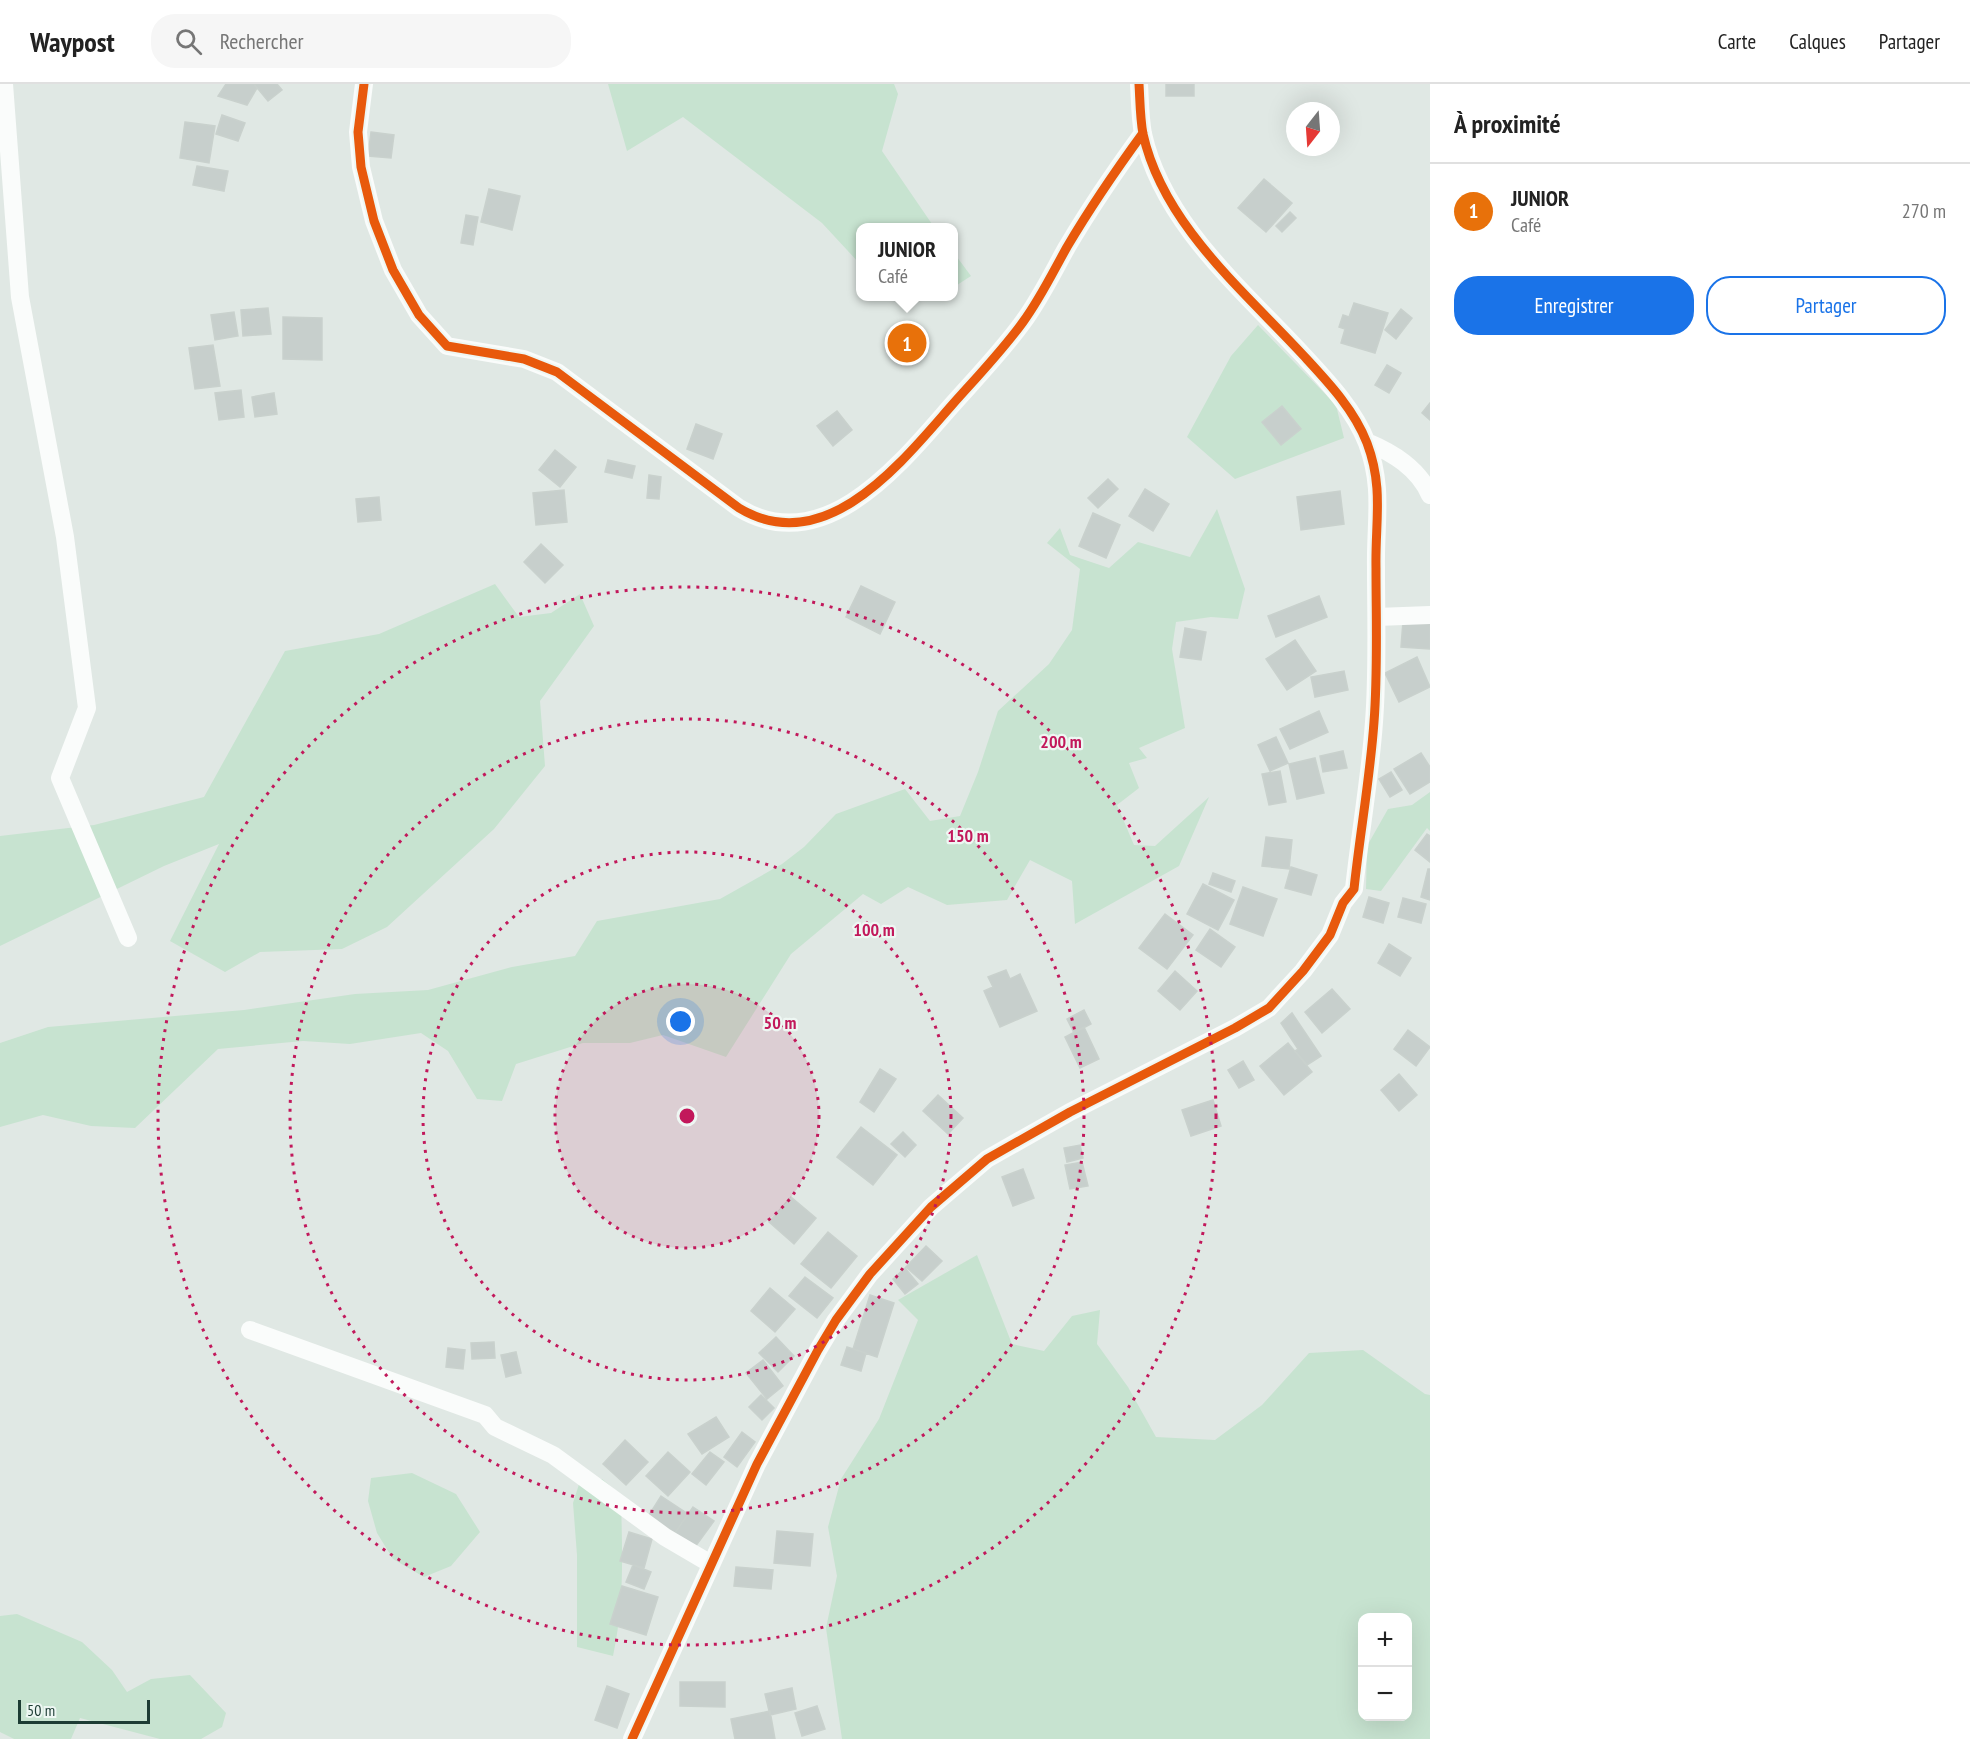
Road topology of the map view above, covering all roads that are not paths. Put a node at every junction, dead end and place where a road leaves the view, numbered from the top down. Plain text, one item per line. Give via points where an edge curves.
1 (4, 84) edge
2 (364, 84) edge
3 (1139, 84) edge
4 (1143, 133) junction
5 (1367, 442) junction
6 (1430, 495) edge
7 (1430, 615) edge
8 (1377, 617) junction
9 (128, 938) dead end
10 (250, 1330) dead end
11 (711, 1564) junction
12 (632, 1739) edge

1 - 9 street via 20,297 65,537 87,708 60,778
2 - 4 street via 358,150 374,221 405,293 435,336 454,348 524,358 557,372 740,507 756,517 791,524 826,515 860,497 893,471 918,444 1024,321 1104,189
3 - 4 street
4 - 5 street via 1162,186 1195,238 1331,385
5 - 6 street via 1405,462
5 - 8 street via 1379,505
7 - 8 street
8 - 11 street via 1374,722 1354,889 1343,903 1330,936 1269,1008 1012,1143 967,1175 922,1216 870,1274 836,1320 757,1464
10 - 11 street via 484,1415 495,1427 553,1455 665,1537
11 - 12 street

